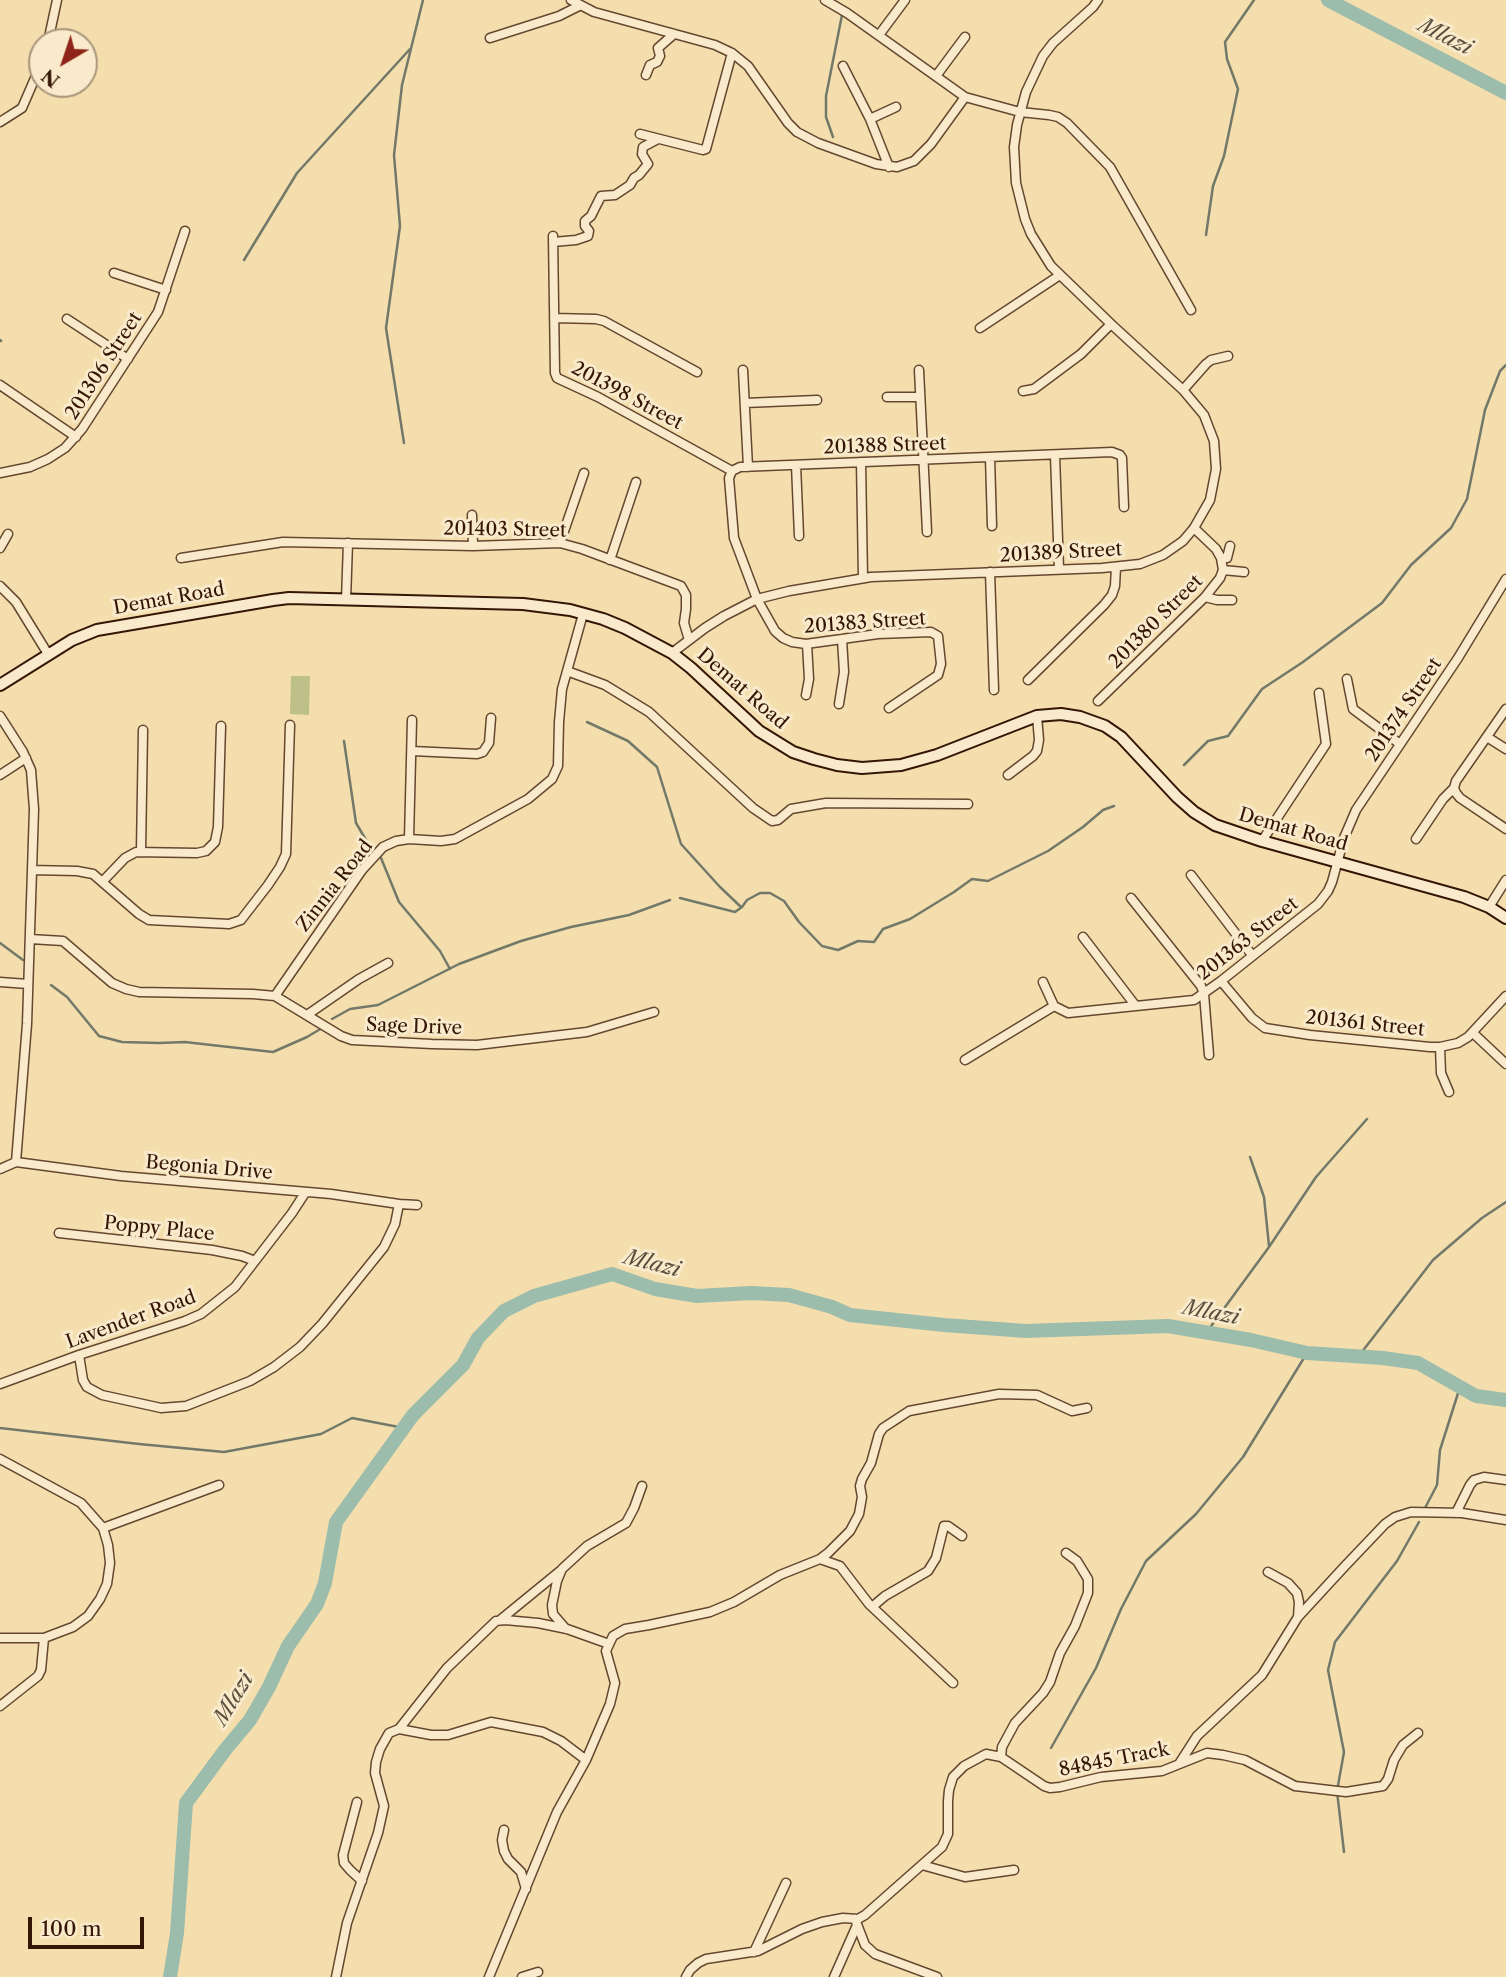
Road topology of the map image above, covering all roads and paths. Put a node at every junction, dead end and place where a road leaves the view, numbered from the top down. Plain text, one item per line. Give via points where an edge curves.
1 (57, 0) edge
2 (571, 0) edge
3 (825, 0) edge
4 (905, 0) edge
5 (1098, 0) edge
6 (579, 6) junction
7 (51, 28) edge
8 (674, 34) junction
9 (879, 35) junction
10 (965, 37) dead end
11 (490, 38) dead end
12 (732, 52) junction
13 (843, 66) dead end
14 (646, 75) dead end
15 (936, 76) junction
16 (28, 94) edge
17 (965, 97) junction
18 (896, 107) dead end
19 (1020, 112) junction
20 (870, 119) junction
21 (0, 122) edge
22 (640, 134) dead end
23 (658, 139) junction
24 (889, 167) junction
25 (185, 231) dead end
26 (114, 273) dead end
27 (1060, 275) junction
28 (166, 290) junction
29 (1191, 310) dead end
30 (66, 318) dead end
31 (554, 318) junction
32 (1111, 324) junction
33 (980, 328) dead end
34 (1228, 356) dead end
35 (128, 359) junction
36 (743, 370) dead end
37 (919, 370) dead end
38 (697, 372) dead end
39 (0, 385) edge
40 (1183, 390) junction
41 (1023, 391) dead end
42 (887, 397) dead end
43 (920, 397) junction
44 (817, 400) dead end
45 (745, 403) junction
46 (76, 437) junction
47 (1055, 455) junction
48 (990, 457) junction
49 (925, 460) junction
50 (861, 462) junction
51 (796, 465) junction
52 (748, 467) junction
53 (732, 471) junction
54 (0, 473) edge
55 (584, 473) dead end
56 (636, 482) dead end
57 (1124, 508) dead end
58 (472, 515) dead end
59 (992, 526) dead end
60 (1195, 528) junction
61 (928, 532) dead end
62 (8, 534) dead end
63 (799, 536) dead end
64 (348, 543) junction
65 (560, 543) junction
66 (473, 546) junction
67 (1230, 546) dead end
68 (0, 548) edge
69 (181, 558) dead end
70 (1221, 558) junction
71 (610, 560) junction
72 (1116, 567) junction
73 (1059, 569) junction
74 (1223, 570) junction
75 (990, 572) junction
76 (1244, 572) dead end
77 (863, 578) junction
78 (1506, 579) edge
79 (1503, 590) edge
80 (2, 591) edge
81 (1205, 597) junction
82 (757, 599) junction
83 (346, 600) junction
84 (1232, 600) dead end
85 (583, 614) junction
86 (842, 639) junction
87 (688, 640) junction
88 (807, 644) junction
89 (673, 653) junction
90 (48, 654) junction
91 (567, 671) junction
92 (1347, 679) dead end
93 (1028, 680) dead end
94 (0, 685) edge
95 (994, 690) dead end
96 (1318, 693) dead end
97 (806, 695) dead end
98 (1098, 701) dead end
99 (839, 705) dead end
100 (888, 708) dead end
101 (1506, 709) edge
102 (0, 716) edge
103 (1037, 716) junction
104 (491, 718) dead end
105 (412, 720) dead end
106 (290, 724) dead end
107 (221, 726) dead end
108 (143, 730) dead end
109 (1487, 737) junction
110 (1400, 744) junction
111 (1506, 749) edge
112 (412, 751) junction
113 (26, 758) junction
114 (0, 775) edge
115 (1008, 775) dead end
116 (1454, 788) junction
117 (968, 804) dead end
118 (1506, 829) edge
119 (409, 839) junction
120 (1416, 839) dead end
121 (1262, 841) junction
122 (141, 851) junction
123 (1338, 862) junction
124 (32, 870) junction
125 (1191, 874) dead end
126 (1506, 880) edge
127 (103, 881) junction
128 (1131, 898) dead end
129 (1489, 907) junction
130 (1506, 918) edge
131 (1083, 937) dead end
132 (30, 939) junction
133 (1252, 955) junction
134 (388, 963) dead end
135 (1221, 981) junction
136 (0, 982) edge
137 (1043, 982) dead end
138 (28, 984) junction
139 (1203, 994) junction
140 (275, 996) junction
141 (1506, 996) edge
142 (1135, 1005) junction
143 (1054, 1006) junction
144 (654, 1012) dead end
145 (307, 1015) junction
146 (1473, 1033) junction
147 (1440, 1047) junction
148 (1209, 1055) dead end
149 (965, 1059) dead end
150 (1506, 1064) edge
151 (1450, 1092) dead end
152 (16, 1162) junction
153 (0, 1169) edge
154 (305, 1193) junction
155 (399, 1204) junction
156 (416, 1205) dead end
157 (59, 1233) dead end
158 (255, 1261) junction
159 (79, 1355) junction
160 (0, 1384) edge
161 (1087, 1408) dead end
162 (0, 1459) edge
163 (1506, 1480) edge
164 (219, 1485) dead end
165 (642, 1486) dead end
166 (1456, 1513) junction
167 (1506, 1520) edge
168 (103, 1528) junction
169 (962, 1536) dead end
170 (1066, 1553) dead end
171 (820, 1559) junction
172 (562, 1569) junction
173 (1268, 1572) dead end
174 (872, 1607) junction
175 (1298, 1617) junction
176 (500, 1620) junction
177 (567, 1629) junction
178 (0, 1638) edge
179 (44, 1638) junction
180 (609, 1644) junction
181 (953, 1683) dead end
182 (0, 1706) edge
183 (399, 1728) junction
184 (1418, 1733) dead end
185 (1001, 1757) junction
186 (586, 1760) junction
187 (1179, 1764) junction
188 (357, 1802) dead end
189 (504, 1830) dead end
190 (922, 1865) junction
191 (1014, 1870) dead end
192 (362, 1881) junction
193 (786, 1883) dead end
194 (526, 1889) junction
195 (856, 1922) junction
196 (754, 1952) junction
197 (538, 1972) dead end
198 (336, 1977) edge
199 (489, 1977) edge
200 (522, 1977) edge
201 (686, 1977) edge
202 (834, 1977) edge
203 (937, 1977) edge

1 - 7 street
2 - 6 street
3 - 9 street
4 - 9 street
5 - 19 street, 201389 Street via 1043,56
6 - 8 street
6 - 11 street
8 - 12 street
8 - 14 street via 658,48 660,56
9 - 15 street
10 - 15 street
12 - 23 street via 706,149
12 - 24 street via 748,66 797,132
13 - 20 street
15 - 17 street
16 - 21 street via 22,108
17 - 19 street
17 - 24 street via 922,155
18 - 20 street
19 - 27 street, 201389 Street via 1014,147 1019,200 1031,233
19 - 29 street via 1059,117 1106,162
20 - 24 street
22 - 23 street
23 - 31 street, 201398 Street via 643,147 648,164 631,185 615,195 601,196 585,221 588,236 553,239
25 - 28 street, 201306 Street
26 - 28 street
27 - 32 street, 201389 Street
27 - 33 street
28 - 35 street, 201306 Street via 158,312
30 - 35 street
31 - 38 street via 604,321
31 - 53 street, 201398 Street via 557,378
32 - 40 street, 201389 Street
32 - 41 street via 1082,354 1034,389
34 - 40 street via 1211,360
35 - 46 street, 201306 Street
36 - 45 street
37 - 43 street
39 - 46 street
40 - 60 street, 201389 Street via 1203,415 1216,453 1210,500
42 - 43 street
43 - 49 street
44 - 45 street
45 - 52 street
46 - 54 street, 201306 Street via 48,459
47 - 48 street, 201388 Street
47 - 57 street, 201388 Street via 1120,455
47 - 73 street
48 - 49 street, 201388 Street
48 - 59 street
49 - 50 street, 201388 Street
49 - 61 street
50 - 51 street, 201388 Street
50 - 77 street
51 - 52 street, 201388 Street
51 - 63 street
52 - 53 street, 201388 Street
53 - 82 street via 734,538
55 - 65 street
56 - 71 street
58 - 66 street
60 - 70 street
60 - 72 street, 201389 Street via 1163,555
62 - 68 street
64 - 66 street, 201403 Street
64 - 69 street, 201403 Street via 272,543
64 - 83 street
65 - 66 street, 201403 Street
65 - 71 street, 201403 Street
67 - 70 street via 1227,558
70 - 74 street, 201380 Street
71 - 87 street, 201403 Street via 681,586 686,595
72 - 73 street, 201389 Street
72 - 93 street via 1112,595
73 - 75 street, 201389 Street
74 - 76 street
74 - 81 street, 201380 Street
75 - 77 street, 201389 Street
75 - 95 street
77 - 82 street, 201389 Street
78 - 79 street, 201374 Street
79 - 110 street, 201374 Street
80 - 90 street via 16,602
81 - 84 street
81 - 98 street, 201380 Street
82 - 87 street, 201389 Street
82 - 88 street, 201383 Street via 775,631 792,642
83 - 85 street, Demat Road via 523,604
83 - 90 street, Demat Road via 289,598 113,626 82,635
85 - 89 street, Demat Road via 625,628
85 - 91 street, Zinnia Road
86 - 88 street, 201383 Street
86 - 99 street
86 - 100 street, 201383 Street via 891,633 938,635 938,675
87 - 89 street, 201389 Street
88 - 97 street
89 - 103 street, Demat Road via 759,731 793,752 837,765 862,768 911,763
90 - 94 street, Demat Road
91 - 117 street via 605,685 649,712 752,808 772,821 791,809 826,803
91 - 119 street, Zinnia Road via 560,707 558,766 548,783 455,839
92 - 110 street via 1355,712
96 - 121 street via 1326,744
101 - 109 street
102 - 113 street
103 - 115 street via 1037,751
103 - 121 street, Demat Road via 1069,715 1105,726 1131,746 1194,812 1223,829
104 - 112 street via 489,743 483,752
105 - 112 street
106 - 127 street via 286,854 241,920 229,924 149,920
107 - 122 street via 215,842 197,853
108 - 122 street
109 - 111 street
109 - 116 street
110 - 123 street, 201374 Street via 1352,816
112 - 119 street
113 - 114 street
113 - 124 street via 34,809
116 - 118 street via 1460,798
116 - 120 street
119 - 140 street, Zinnia Road via 383,847 362,870
121 - 123 street, Demat Road
122 - 127 street via 125,858
123 - 129 street, Demat Road
123 - 133 street, 201363 Street via 1318,904
124 - 127 street via 84,872
124 - 132 street
125 - 133 street
126 - 129 street
128 - 139 street
129 - 130 street, Demat Road
131 - 142 street
132 - 138 street
132 - 140 street, Sage Drive via 63,941 112,983 126,989
133 - 135 street, 201363 Street
134 - 145 street
135 - 139 street, 201363 Street
135 - 147 street, 201361 Street via 1265,1028
136 - 138 street
137 - 143 street
138 - 152 street
139 - 142 street, 201363 Street via 1185,1002
139 - 148 street
140 - 145 street, Sage Drive
141 - 146 street, 201361 Street
142 - 143 street, 201363 Street via 1068,1013
143 - 149 street
144 - 145 street, Sage Drive via 587,1032 477,1045 352,1040
146 - 147 street, 201361 Street
146 - 150 street
147 - 151 street via 1441,1073
152 - 153 street
152 - 154 street, Begonia Drive
154 - 155 street, Begonia Drive
154 - 158 street, Lavender Road
155 - 156 street, Begonia Drive
155 - 159 street via 384,1247 323,1324 300,1348 250,1381 186,1406 162,1409 87,1387
157 - 158 street, Poppy Place via 212,1250
158 - 159 street, Lavender Road via 235,1287 201,1314
159 - 160 street, Lavender Road
161 - 171 street via 1072,1411 1037,1395 999,1394 902,1415 878,1434 860,1486 855,1523
162 - 168 street via 80,1503
163 - 166 street via 1474,1480
164 - 168 street
165 - 172 street via 626,1523 587,1546
166 - 167 street
166 - 175 street via 1411,1512 1395,1517
168 - 179 street via 110,1563 100,1600 73,1627
169 - 174 street via 944,1526 928,1571
170 - 185 street via 1088,1579 1088,1593 1050,1682 1015,1723
171 - 174 street via 841,1566
171 - 180 street via 710,1612 625,1629
172 - 176 street
172 - 177 street via 552,1605 553,1614
173 - 175 street via 1297,1592
174 - 181 street
175 - 187 street via 1262,1675 1197,1736
176 - 177 street
176 - 183 street via 447,1668
177 - 180 street
178 - 179 street
179 - 182 street via 38,1676
180 - 186 street via 606,1651 615,1683
183 - 186 street via 448,1735 499,1723 551,1735
183 - 192 street via 385,1737 376,1762 384,1806
184 - 187 street, 84845 Track via 1403,1745 1386,1783 1357,1791 1295,1786 1245,1760 1223,1755 1207,1754
185 - 187 street, 84845 Track via 1050,1788 1101,1777 1154,1773
185 - 190 street via 986,1754 953,1777 946,1841
186 - 194 street via 557,1812
188 - 192 street via 343,1855 344,1863
189 - 194 street via 504,1851 521,1872
190 - 191 street via 965,1877
190 - 195 street
192 - 198 street
193 - 196 street
194 - 199 street
195 - 196 street via 843,1918 822,1922
195 - 202 street
195 - 203 street via 865,1945 875,1954
196 - 201 street via 706,1959
197 - 200 street

